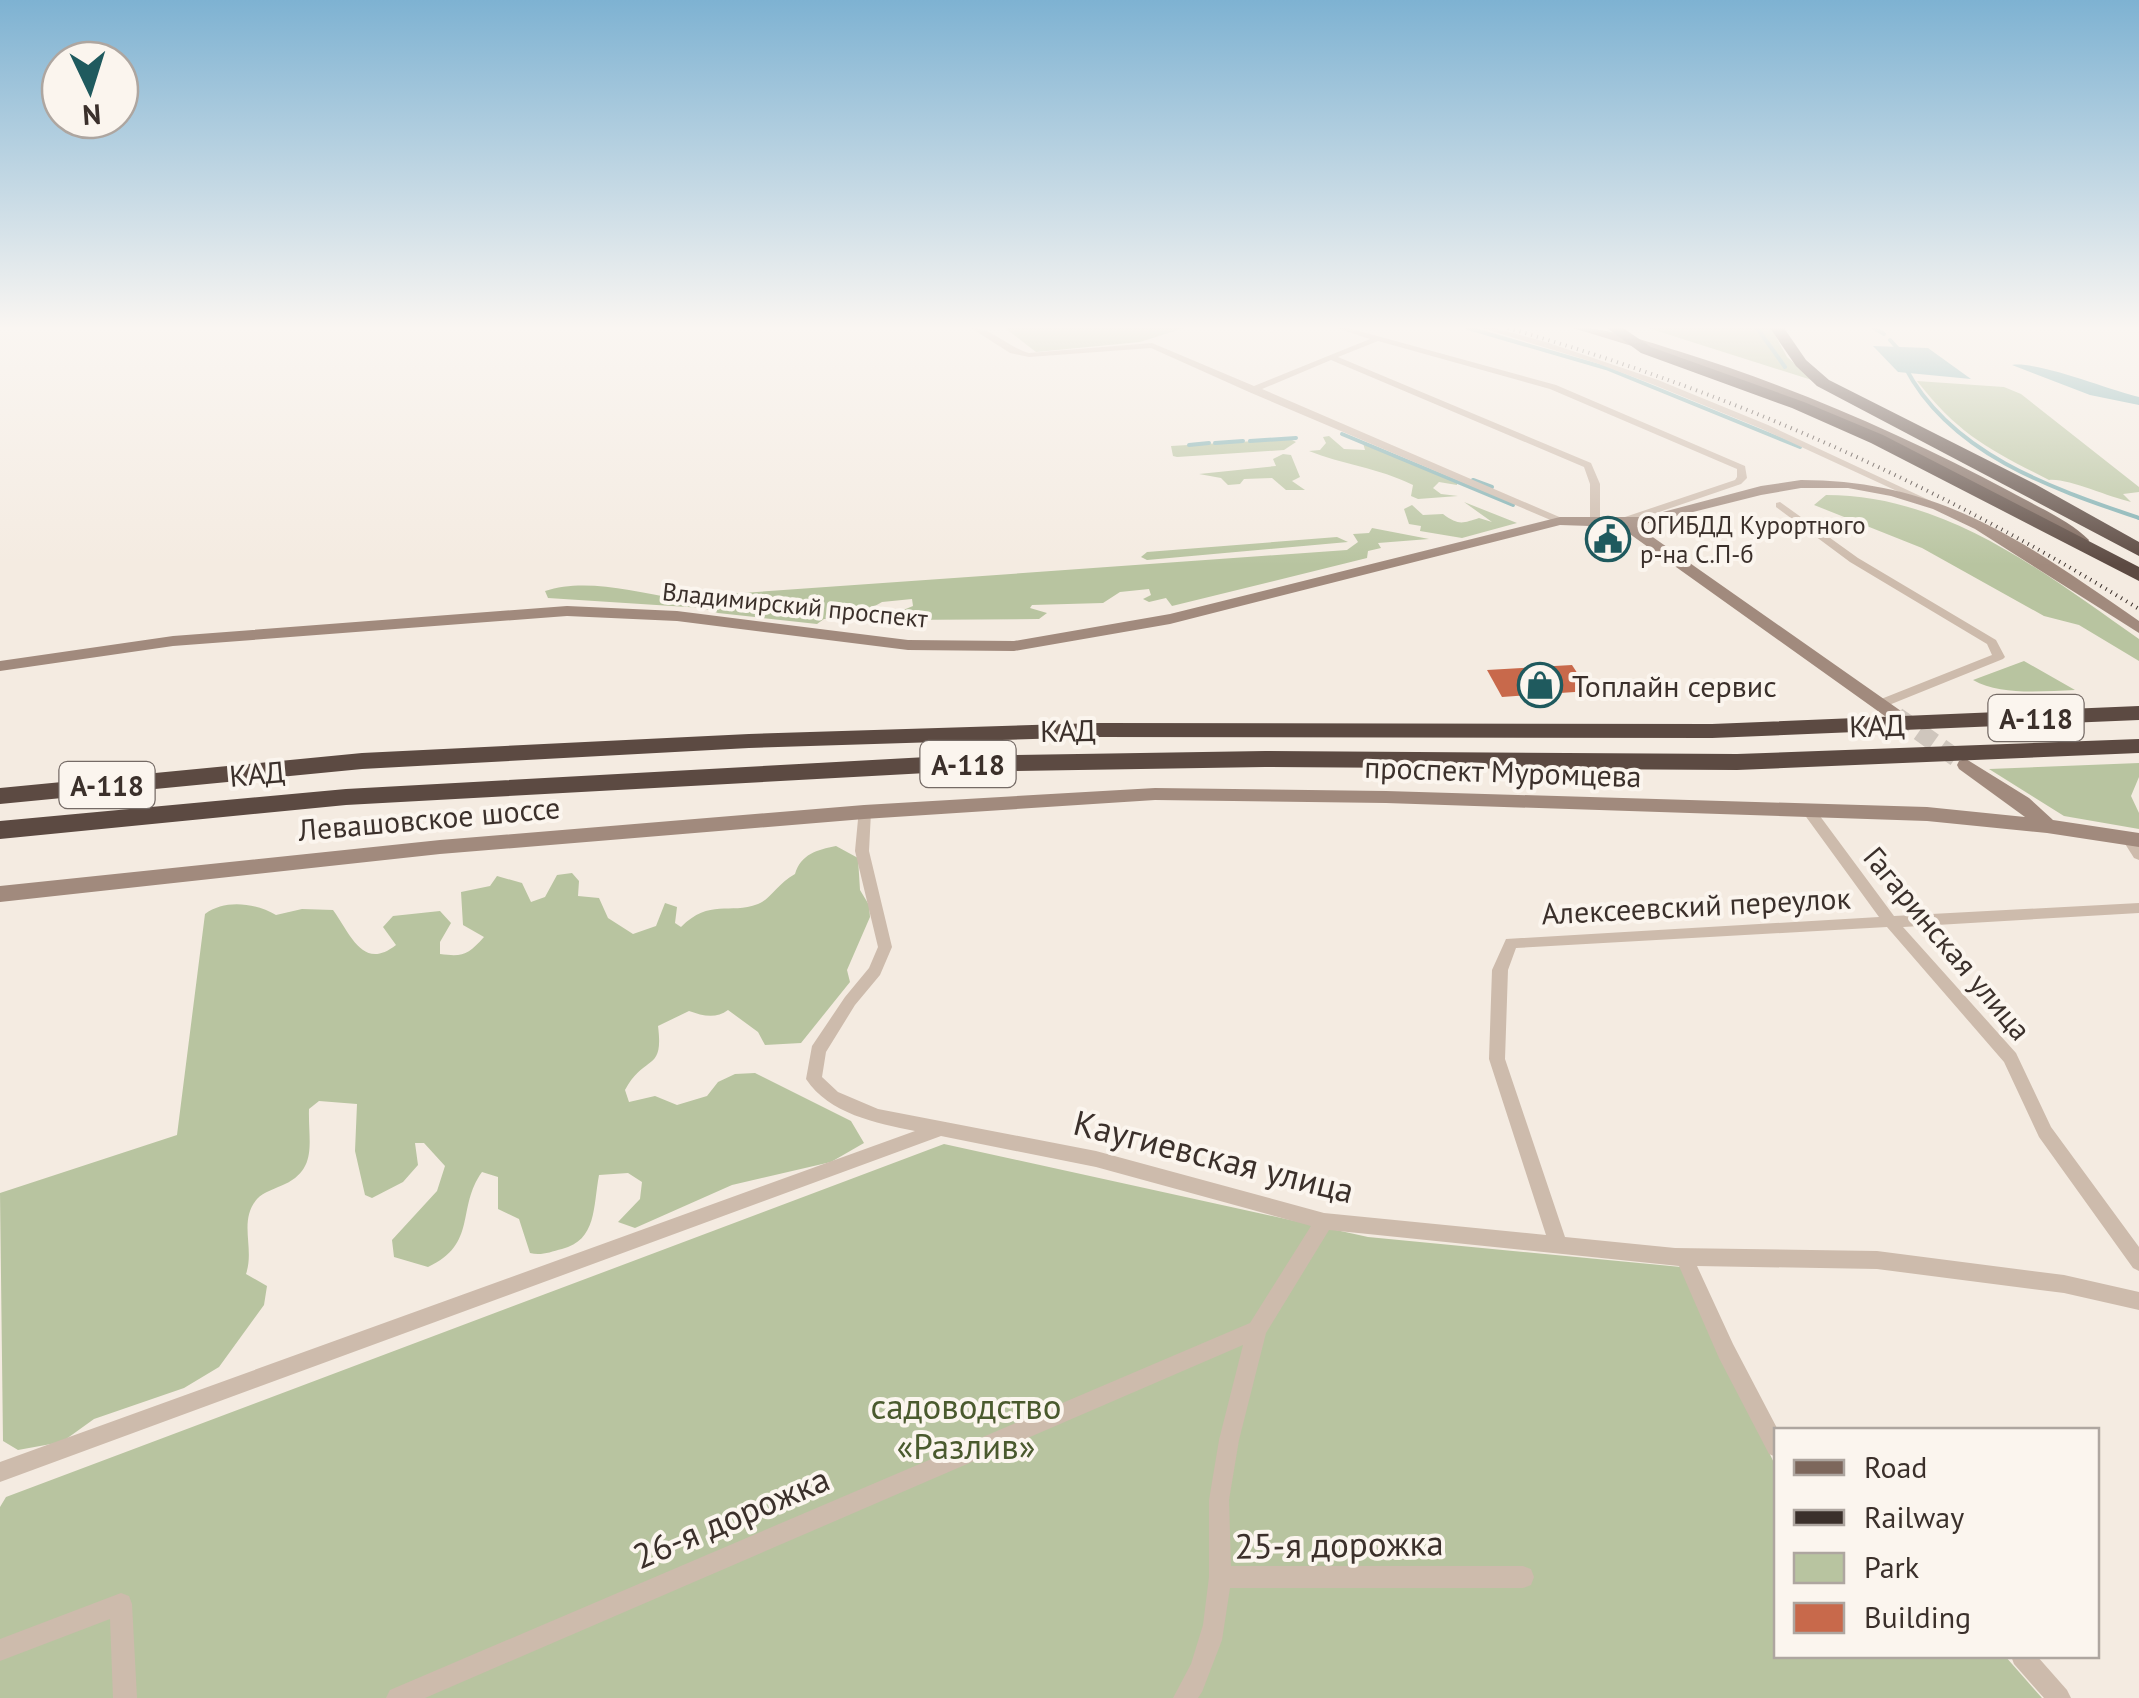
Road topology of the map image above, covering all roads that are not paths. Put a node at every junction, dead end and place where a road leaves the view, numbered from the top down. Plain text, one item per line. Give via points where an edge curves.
1 (1293, 407) edge
2 (1450, 407) edge
3 (1600, 407) edge
4 (1706, 407) edge
5 (1803, 407) edge
6 (1823, 407) edge
7 (1862, 407) edge
8 (1869, 407) edge
9 (1895, 421) junction
10 (1861, 478) junction
11 (2029, 488) junction
12 (1780, 506) dead end
13 (1595, 518) junction
14 (1560, 521) junction
15 (1623, 522) junction
16 (2139, 528) edge
17 (2139, 550) edge
18 (2107, 555) junction
19 (2139, 575) edge
20 (2139, 628) edge
21 (0, 666) edge
22 (2139, 713) edge
23 (1888, 715) junction
24 (2139, 746) edge
25 (1969, 759) junction
26 (0, 796) edge
27 (1809, 811) junction
28 (864, 812) junction
29 (2047, 826) junction
30 (0, 830) edge
31 (2136, 845) edge
32 (0, 894) edge
33 (2139, 908) edge
34 (1889, 920) junction
35 (936, 1130) junction
36 (1324, 1222) junction
37 (1559, 1246) junction
38 (1684, 1257) junction
39 (2139, 1262) edge
40 (2139, 1301) edge
41 (1257, 1330) junction
42 (1774, 1443) edge
43 (0, 1472) edge
44 (1220, 1577) junction
45 (1523, 1577) dead end
46 (120, 1604) joint
47 (0, 1650) edge
48 (2024, 1658) edge
49 (126, 1698) edge
50 (398, 1698) edge
51 (1184, 1698) edge
52 (2059, 1698) edge

1 - 14 street
2 - 13 street via 1588,465
3 - 15 street via 1742,468 1738,482
4 - 10 street
5 - 18 highway
6 - 18 main road via 2018,501
7 - 9 main road
8 - 9 highway
9 - 11 highway
10 - 15 main road, Владимирский проспект via 1786,486
10 - 20 main road, Владимирский проспект via 1926,501 2024,552
11 - 16 highway
11 - 17 highway
12 - 23 street via 1854,560 1992,642 1999,657
13 - 14 main road, Владимирский проспект
13 - 15 main road, Владимирский проспект
14 - 21 main road, Владимирский проспект via 1170,619 1014,646 908,645 677,616 566,611 173,641
15 - 23 main road
18 - 19 highway
22 - 23 highway, КАД / А-118 via 1933,722
23 - 26 highway, КАД / А-118 via 1520,732 1098,730 768,740 362,762
24 - 25 highway, КАД / А-118
25 - 29 main road
25 - 30 highway, КАД / А-118 via 945,764 346,798
27 - 28 main road, проспект Муромцева via 1154,794
27 - 29 main road, проспект Муромцева
27 - 34 street, Гагаринская улица
28 - 32 main road, Левашовское шоссе via 306,859
28 - 35 street, Каугиевская улица via 862,850 885,947 875,972 818,1051 814,1079 832,1098
29 - 31 main road, проспект Муромцева
33 - 34 street, Алексеевский переулок
34 - 37 street, Алексеевский переулок via 1511,944 1500,970 1497,1059
34 - 39 street, Гагаринская улица via 2010,1058 2044,1132
35 - 36 street, Каугиевская улица via 1096,1159
35 - 43 street
36 - 37 street, Каугиевская улица
36 - 41 street
37 - 38 street, Каугиевская улица
38 - 40 street, Каугиевская улица via 1894,1262
38 - 42 street
41 - 44 street via 1228,1440
41 - 50 street, 26-я дорожка
44 - 45 street, 25-я дорожка
44 - 51 street, 25-я дорожка via 1215,1628 1200,1676
46 - 47 street
46 - 49 street
48 - 52 street

